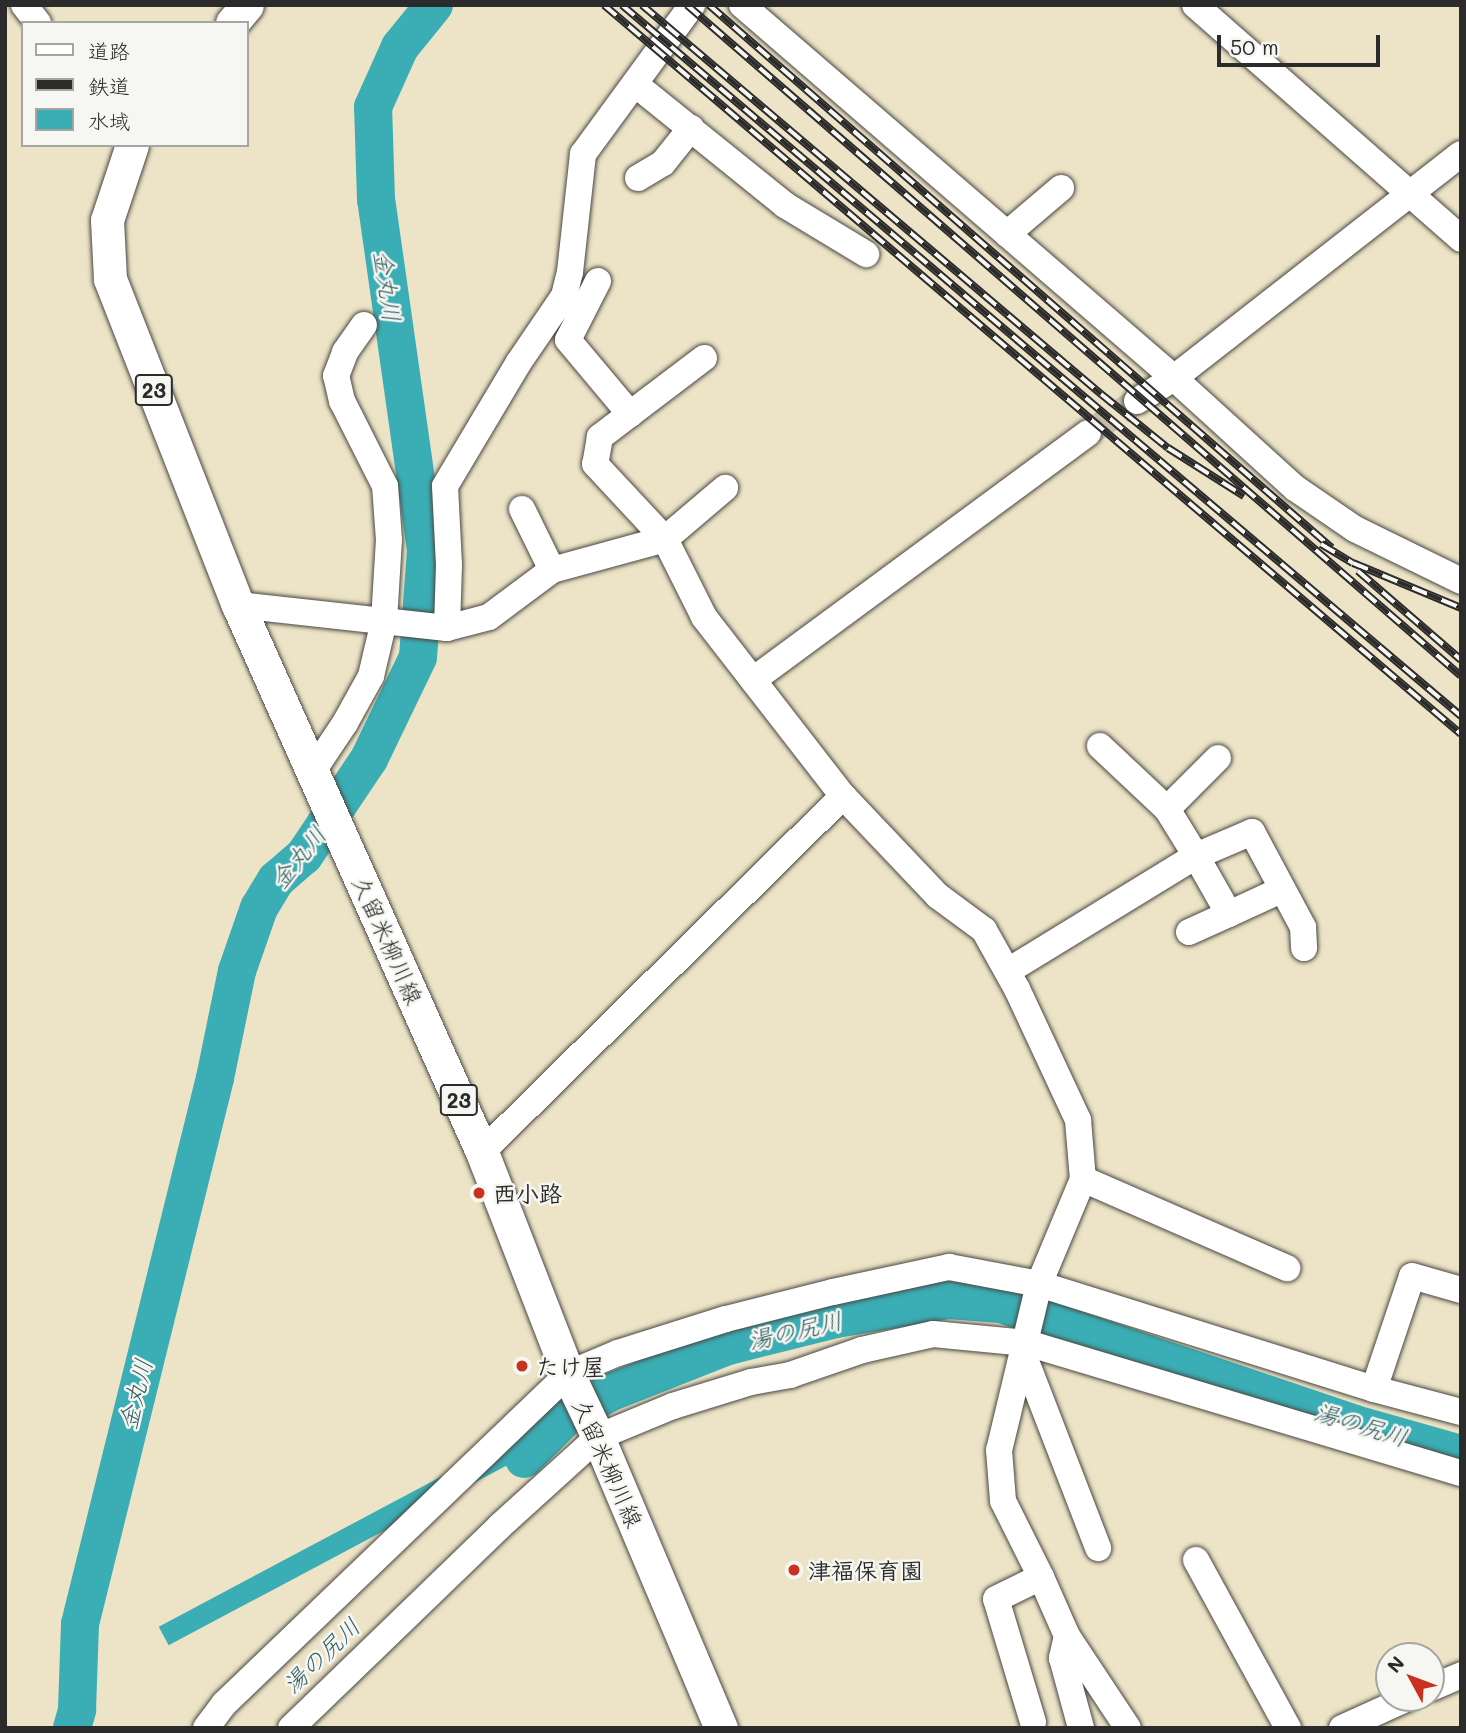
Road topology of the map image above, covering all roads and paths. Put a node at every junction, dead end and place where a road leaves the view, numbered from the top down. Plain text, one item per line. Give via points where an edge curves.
1 (24, 5) edge
2 (247, 5) edge
3 (692, 5) edge
4 (743, 5) edge
5 (1195, 5) edge
6 (36, 21) edge
7 (234, 21) edge
8 (635, 84) junction
9 (691, 128) junction
10 (131, 147) edge
11 (1461, 155) edge
12 (638, 178) dead end
13 (1061, 188) dead end
14 (1410, 193) junction
15 (1007, 234) junction
16 (1461, 239) edge
17 (866, 254) dead end
18 (598, 281) dead end
19 (365, 325) dead end
20 (704, 358) dead end
21 (1174, 378) junction
22 (1137, 401) tunnel mouth
23 (630, 414) junction
24 (1088, 433) tunnel mouth
25 (725, 488) dead end
26 (522, 509) dead end
27 (665, 539) junction
28 (552, 570) junction
29 (1461, 581) edge
30 (238, 605) junction
31 (384, 621) junction
32 (447, 628) junction
33 (753, 680) junction
34 (1100, 746) dead end
35 (1218, 758) dead end
36 (312, 769) junction
37 (843, 796) junction
38 (1167, 809) junction
39 (1196, 856) junction
40 (1282, 890) junction
41 (1229, 914) junction
42 (1189, 932) dead end
43 (1304, 947) dead end
44 (1009, 971) junction
45 (482, 1152) junction
46 (1083, 1180) junction
47 (1287, 1268) dead end
48 (1039, 1284) junction
49 (1461, 1290) edge
50 (1025, 1349) junction
51 (569, 1376) junction
52 (1374, 1389) junction
53 (1461, 1412) edge
54 (593, 1426) junction
55 (1461, 1473) edge
56 (1098, 1548) dead end
57 (1196, 1560) dead end
58 (1041, 1577) junction
59 (1067, 1636) junction
60 (1377, 1712) edge
61 (1034, 1722) dead end
62 (206, 1728) edge
63 (291, 1728) edge
64 (720, 1728) edge
65 (1081, 1728) edge
66 (1128, 1728) edge
67 (1288, 1728) edge
68 (1342, 1728) edge

1 - 6 street
2 - 7 main road
3 - 8 street
4 - 15 street
5 - 14 street
8 - 9 street
8 - 32 street via 583,154 564,296 446,486
9 - 12 street via 663,163
9 - 17 street via 785,205
10 - 30 main road, 久留米柳川線 / 23 via 107,220 110,279
11 - 14 street
13 - 15 street
14 - 16 street
14 - 21 street
15 - 21 street
18 - 23 street via 568,340
19 - 31 street via 345,352 336,376 342,401 385,486 389,540
20 - 23 street
21 - 22 street
21 - 29 street via 1295,488 1354,530
23 - 27 street via 600,437 595,464
24 - 33 street
25 - 27 street
26 - 28 street
27 - 28 street
27 - 33 street via 704,617
28 - 32 street via 489,617
30 - 31 street
30 - 36 main road, 久留米柳川線 / 23
31 - 32 street
31 - 36 street via 371,676
33 - 37 street
34 - 38 street
35 - 38 street
36 - 45 main road, 久留米柳川線 / 23
37 - 44 street via 938,896 984,930
37 - 45 street
38 - 39 street
39 - 40 street via 1252,832
39 - 41 street
39 - 44 street
40 - 41 street
40 - 43 street via 1303,927
41 - 42 street
44 - 46 street via 1078,1120
45 - 51 main road, 久留米柳川線 / 23
46 - 47 street
46 - 48 street
48 - 50 street
48 - 51 street via 949,1267 726,1319 618,1353
48 - 52 street
49 - 52 street via 1412,1276
50 - 54 street via 933,1334
50 - 55 street
50 - 56 street
50 - 58 street via 999,1450 1003,1501
51 - 54 main road, 久留米柳川線 / 23
51 - 62 street via 224,1703
52 - 53 street
54 - 63 street via 500,1526
54 - 64 main road, 久留米柳川線 / 23
57 - 67 street
58 - 59 street
58 - 61 street via 996,1599
59 - 65 street via 1062,1658
59 - 66 street
60 - 68 street

